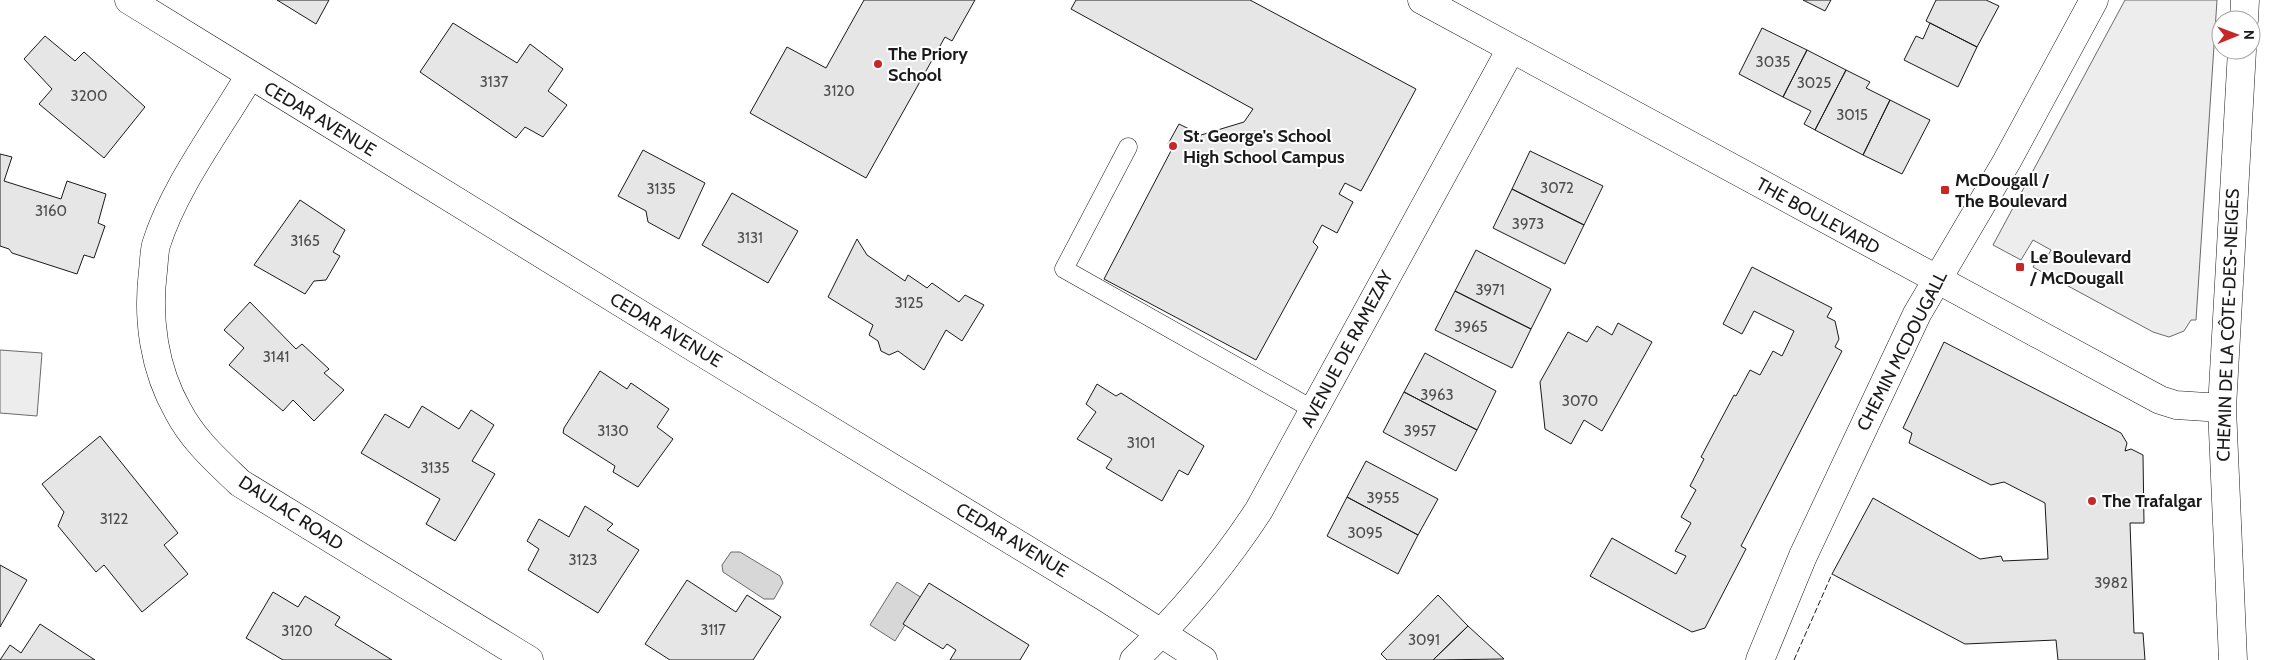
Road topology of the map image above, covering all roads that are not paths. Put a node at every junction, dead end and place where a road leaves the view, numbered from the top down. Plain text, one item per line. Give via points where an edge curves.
1 (129, 0) edge
2 (1422, 0) edge
3 (2094, 0) edge
4 (1511, 49) junction
5 (2241, 60) edge
6 (250, 75) junction
7 (1128, 147) dead end
8 (1937, 280) junction
9 (2222, 408) junction
10 (1314, 410) junction
11 (1161, 634) junction
12 (529, 660) edge
13 (1134, 660) edge
14 (1203, 660) edge
15 (1760, 660) edge
16 (2233, 660) edge

1 - 6 street, CEDAR AVENUE
2 - 4 street, THE BOULEVARD
3 - 8 street, CHEMIN MCDOUGALL via 2007,161
4 - 8 street, THE BOULEVARD
4 - 10 street, AVENUE DE RAMEZAY
5 - 9 street, CHEMIN DE LA CÔTE-DES-NEIGES
6 - 11 street, CEDAR AVENUE
6 - 12 street, DAULAC ROAD via 182,187 156,246 151,321 159,367 178,412 201,445 240,483
7 - 10 lane via 1064,269
8 - 9 street, THE BOULEVARD via 2160,400 2176,405
8 - 15 street, CHEMIN MCDOUGALL via 1917,314 1802,556
9 - 16 street, CHEMIN DE LA CÔTE-DES-NEIGES
10 - 11 street, AVENUE DE RAMEZAY via 1239,539 1202,589
11 - 13 street, AVENUE DE RAMEZAY
11 - 14 street, CEDAR AVENUE

